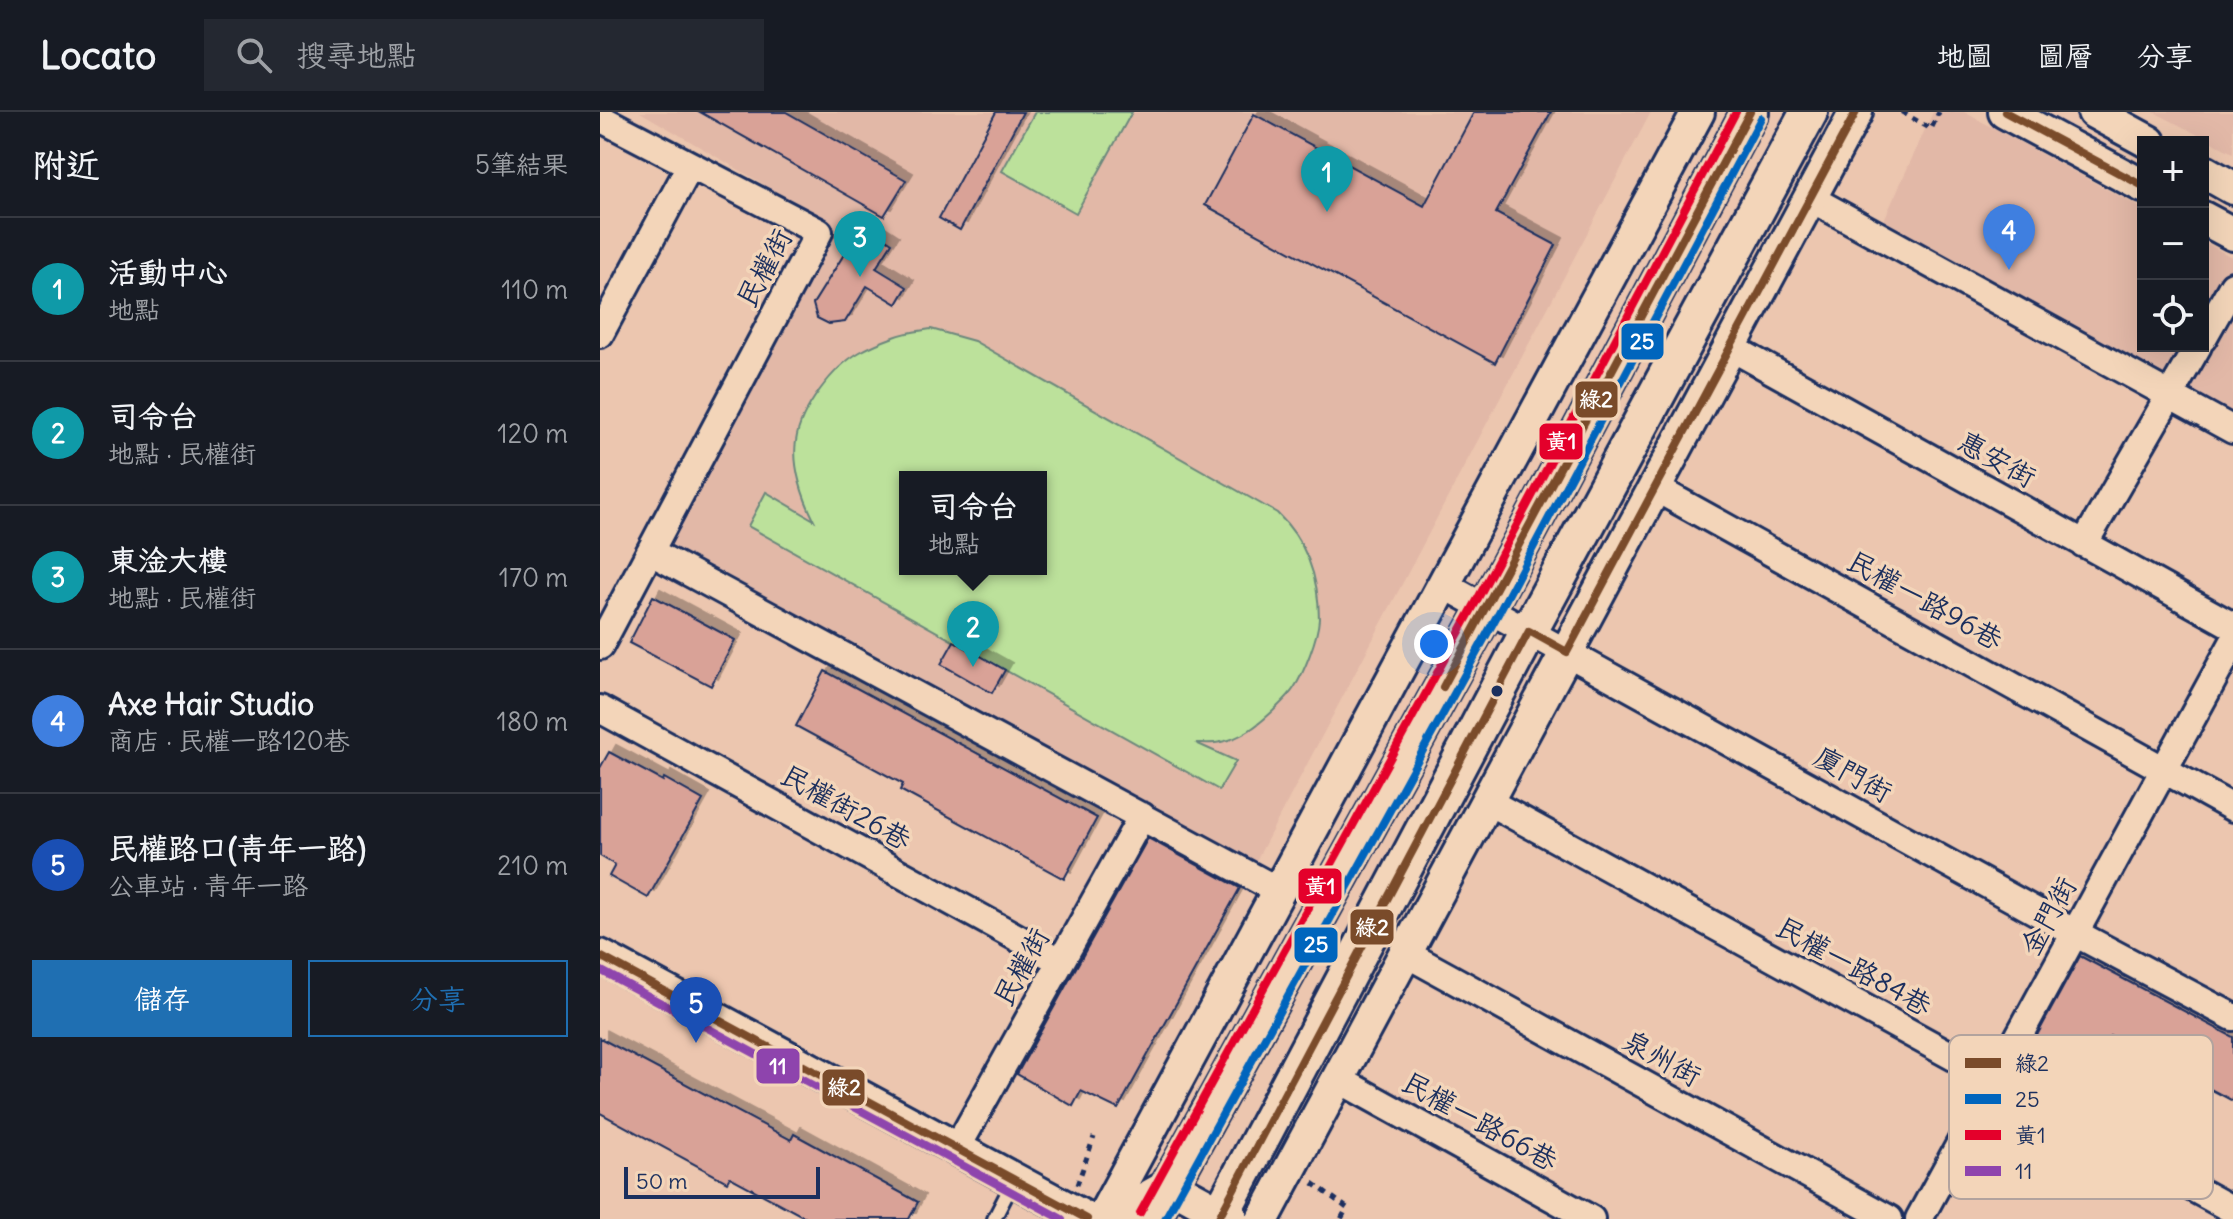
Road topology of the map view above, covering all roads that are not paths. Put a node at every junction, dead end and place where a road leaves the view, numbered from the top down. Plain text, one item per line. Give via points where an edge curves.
1 (1698, 112) edge
2 (1750, 112) edge
3 (1809, 112) edge
4 (1856, 112) edge
5 (2005, 112) edge
6 (2094, 112) edge
7 (600, 118) edge
8 (2138, 136) edge
9 (690, 166) junction
10 (2209, 174) edge
11 (2137, 183) edge
12 (2233, 188) edge
13 (1810, 198) junction
14 (2209, 221) edge
15 (2233, 234) edge
16 (2233, 285) edge
17 (2209, 327) edge
18 (600, 334) edge
19 (1730, 347) junction
20 (2195, 352) edge
21 (2170, 395) junction
22 (2233, 430) edge
23 (1655, 488) junction
24 (2084, 544) junction
25 (651, 552) junction
26 (1444, 585) junction
27 (1487, 608) junction
28 (2233, 626) edge
29 (1529, 631) junction
30 (2233, 643) edge
31 (600, 646) edge
32 (1567, 652) junction
33 (600, 709) edge
34 (2164, 769) junction
35 (1487, 801) junction
36 (2233, 808) edge
37 (1142, 816) junction
38 (1279, 891) junction
39 (2075, 933) junction
40 (1405, 953) junction
41 (600, 956) edge
42 (1060, 961) junction
43 (2233, 1017) edge
44 (2019, 1035) edge
45 (1949, 1055) edge
46 (1338, 1079) junction
47 (957, 1148) junction
48 (1949, 1164) edge
49 (1014, 1179) junction
50 (1170, 1185) junction
51 (2213, 1199) edge
52 (2233, 1210) edge
53 (1078, 1214) edge
54 (1224, 1217) edge
55 (994, 1219) edge
56 (1102, 1219) edge
57 (1109, 1219) edge
58 (1151, 1219) edge
59 (1263, 1219) edge
60 (1591, 1219) edge
61 (1889, 1219) edge
62 (1919, 1219) edge

1 - 26 street
2 - 27 main road
3 - 29 main road
4 - 13 street
5 - 11 street
6 - 8 street
7 - 9 street, 民權街
9 - 18 street
9 - 25 street, 民權街 via 819,232
10 - 12 street
13 - 19 street
13 - 21 street
14 - 15 street
16 - 17 street
19 - 23 street
19 - 24 street, 惠安街
20 - 21 street
21 - 22 street
21 - 24 street
23 - 32 street
23 - 34 street, 民權一路96巷
24 - 28 street, 惠安街
25 - 31 street, 民權街
25 - 37 street
26 - 27 street, 廈門街
26 - 38 street
27 - 29 street, 廈門街
27 - 50 main road
29 - 32 street, 廈門街
29 - 54 main road
30 - 34 street, 金門街
32 - 35 street
32 - 39 street, 廈門街
33 - 42 street, 民權街26巷
34 - 36 street, 民權一路96巷
34 - 39 street, 金門街
35 - 40 street
35 - 45 street, 民權一路84巷
37 - 38 street
37 - 42 street, 民權街
38 - 56 street
39 - 43 street, 廈門街
39 - 44 street, 金門街
40 - 46 street
40 - 61 street, 泉州街
41 - 47 street
42 - 47 street, 民權街
46 - 59 street
46 - 60 street, 民權一路66巷
47 - 49 street
48 - 62 street, 金門街
49 - 53 street
49 - 55 lane
50 - 54 street
50 - 57 street
50 - 58 main road
51 - 52 street, 民權一路84巷

